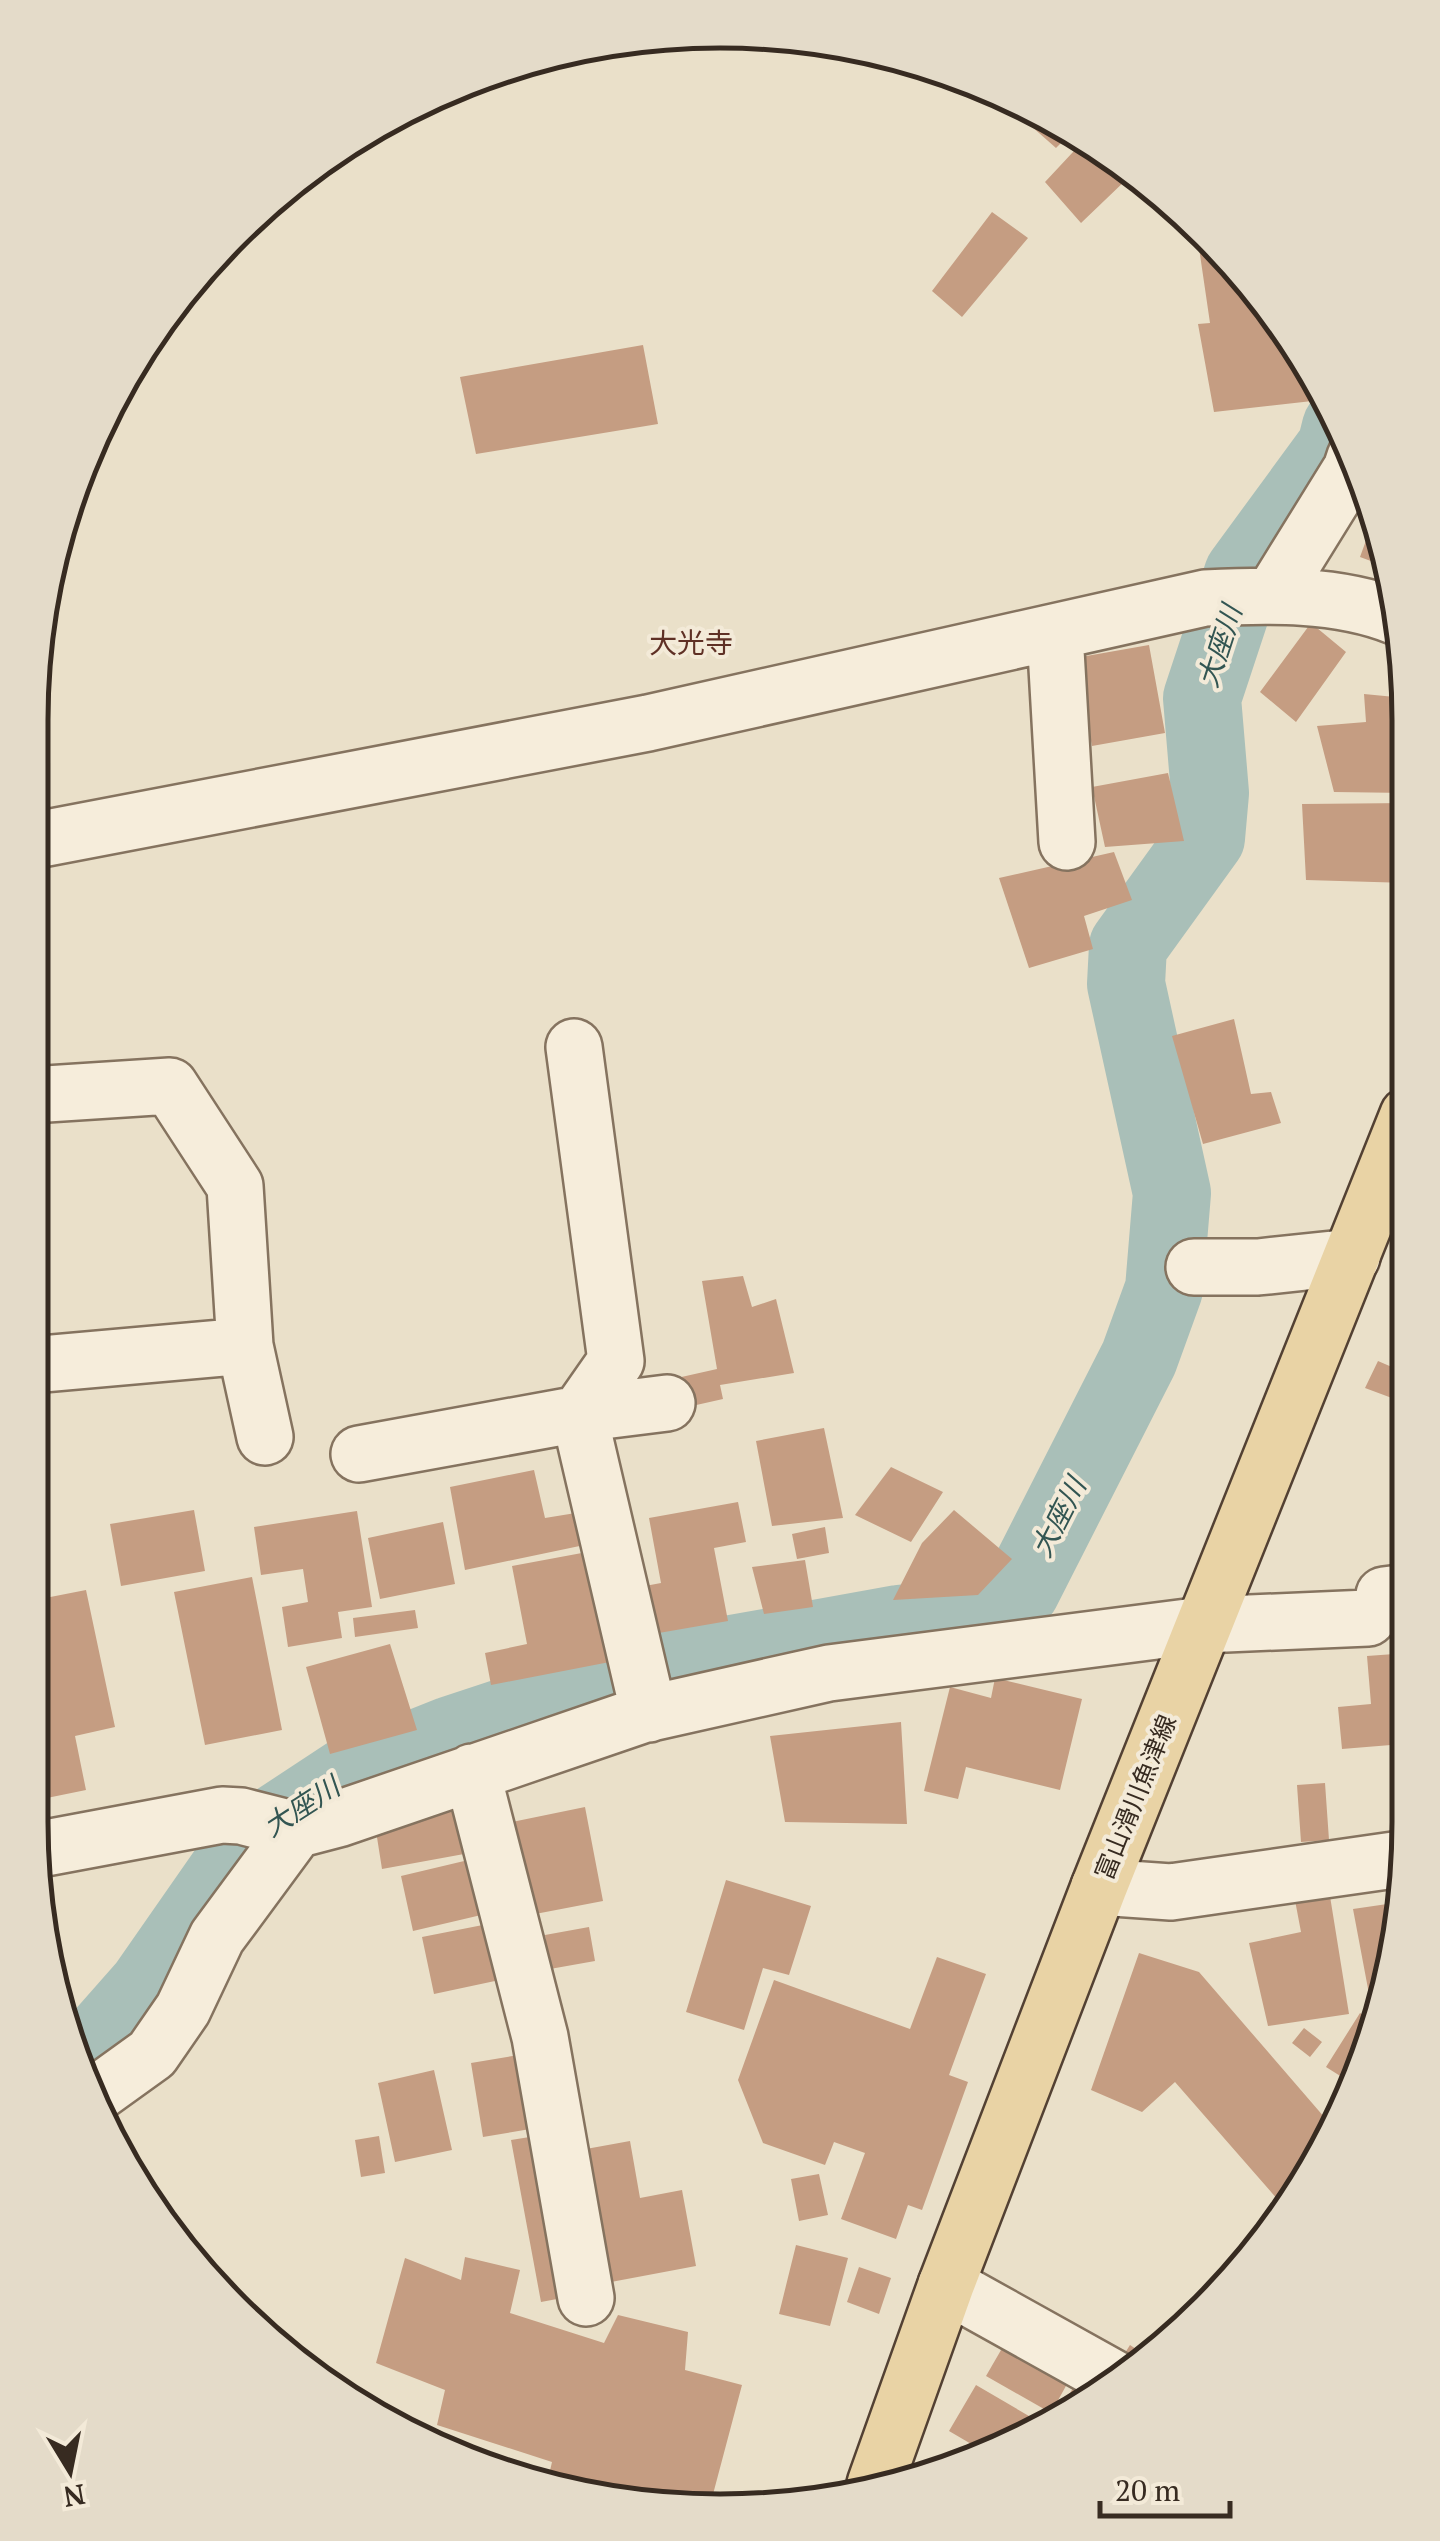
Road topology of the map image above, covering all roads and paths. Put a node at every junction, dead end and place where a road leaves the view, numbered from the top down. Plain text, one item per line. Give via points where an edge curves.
1 (1346, 477) edge
2 (1272, 595) junction
3 (1384, 611) edge
4 (1054, 633) junction
5 (48, 838) edge
6 (1067, 842) dead end
7 (574, 1047) dead end
8 (48, 1094) edge
9 (1392, 1156) edge
10 (1352, 1257) junction
11 (1194, 1267) dead end
12 (245, 1346) junction
13 (48, 1363) edge
14 (667, 1403) dead end
15 (579, 1414) junction
16 (265, 1437) dead end
17 (358, 1454) dead end
18 (1387, 1602) edge
19 (1203, 1625) junction
20 (648, 1714) junction
21 (472, 1772) junction
22 (296, 1830) junction
23 (49, 1847) edge
24 (1391, 1860) edge
25 (1100, 1887) junction
26 (104, 2089) edge
27 (946, 2286) junction
28 (586, 2298) dead end
29 (1104, 2373) edge
30 (878, 2475) edge

1 - 2 street
2 - 3 street
2 - 4 street via 1205,598
4 - 5 street via 648,723
4 - 6 street
7 - 15 street via 616,1361
8 - 12 street via 170,1086 235,1186
9 - 10 main road, 富山滑川魚津線
10 - 11 street
10 - 19 main road, 富山滑川魚津線
12 - 13 street
12 - 16 street
14 - 15 street
15 - 17 street
15 - 20 street
18 - 19 street
19 - 20 street via 829,1673
19 - 25 main road, 富山滑川魚津線
20 - 21 street
21 - 22 street
21 - 28 street via 540,2037
22 - 23 street via 222,1815
22 - 26 street via 217,1937 184,2008 152,2054
24 - 25 street via 1171,1892
25 - 27 main road, 富山滑川魚津線
27 - 29 street
27 - 30 main road, 富山滑川魚津線

